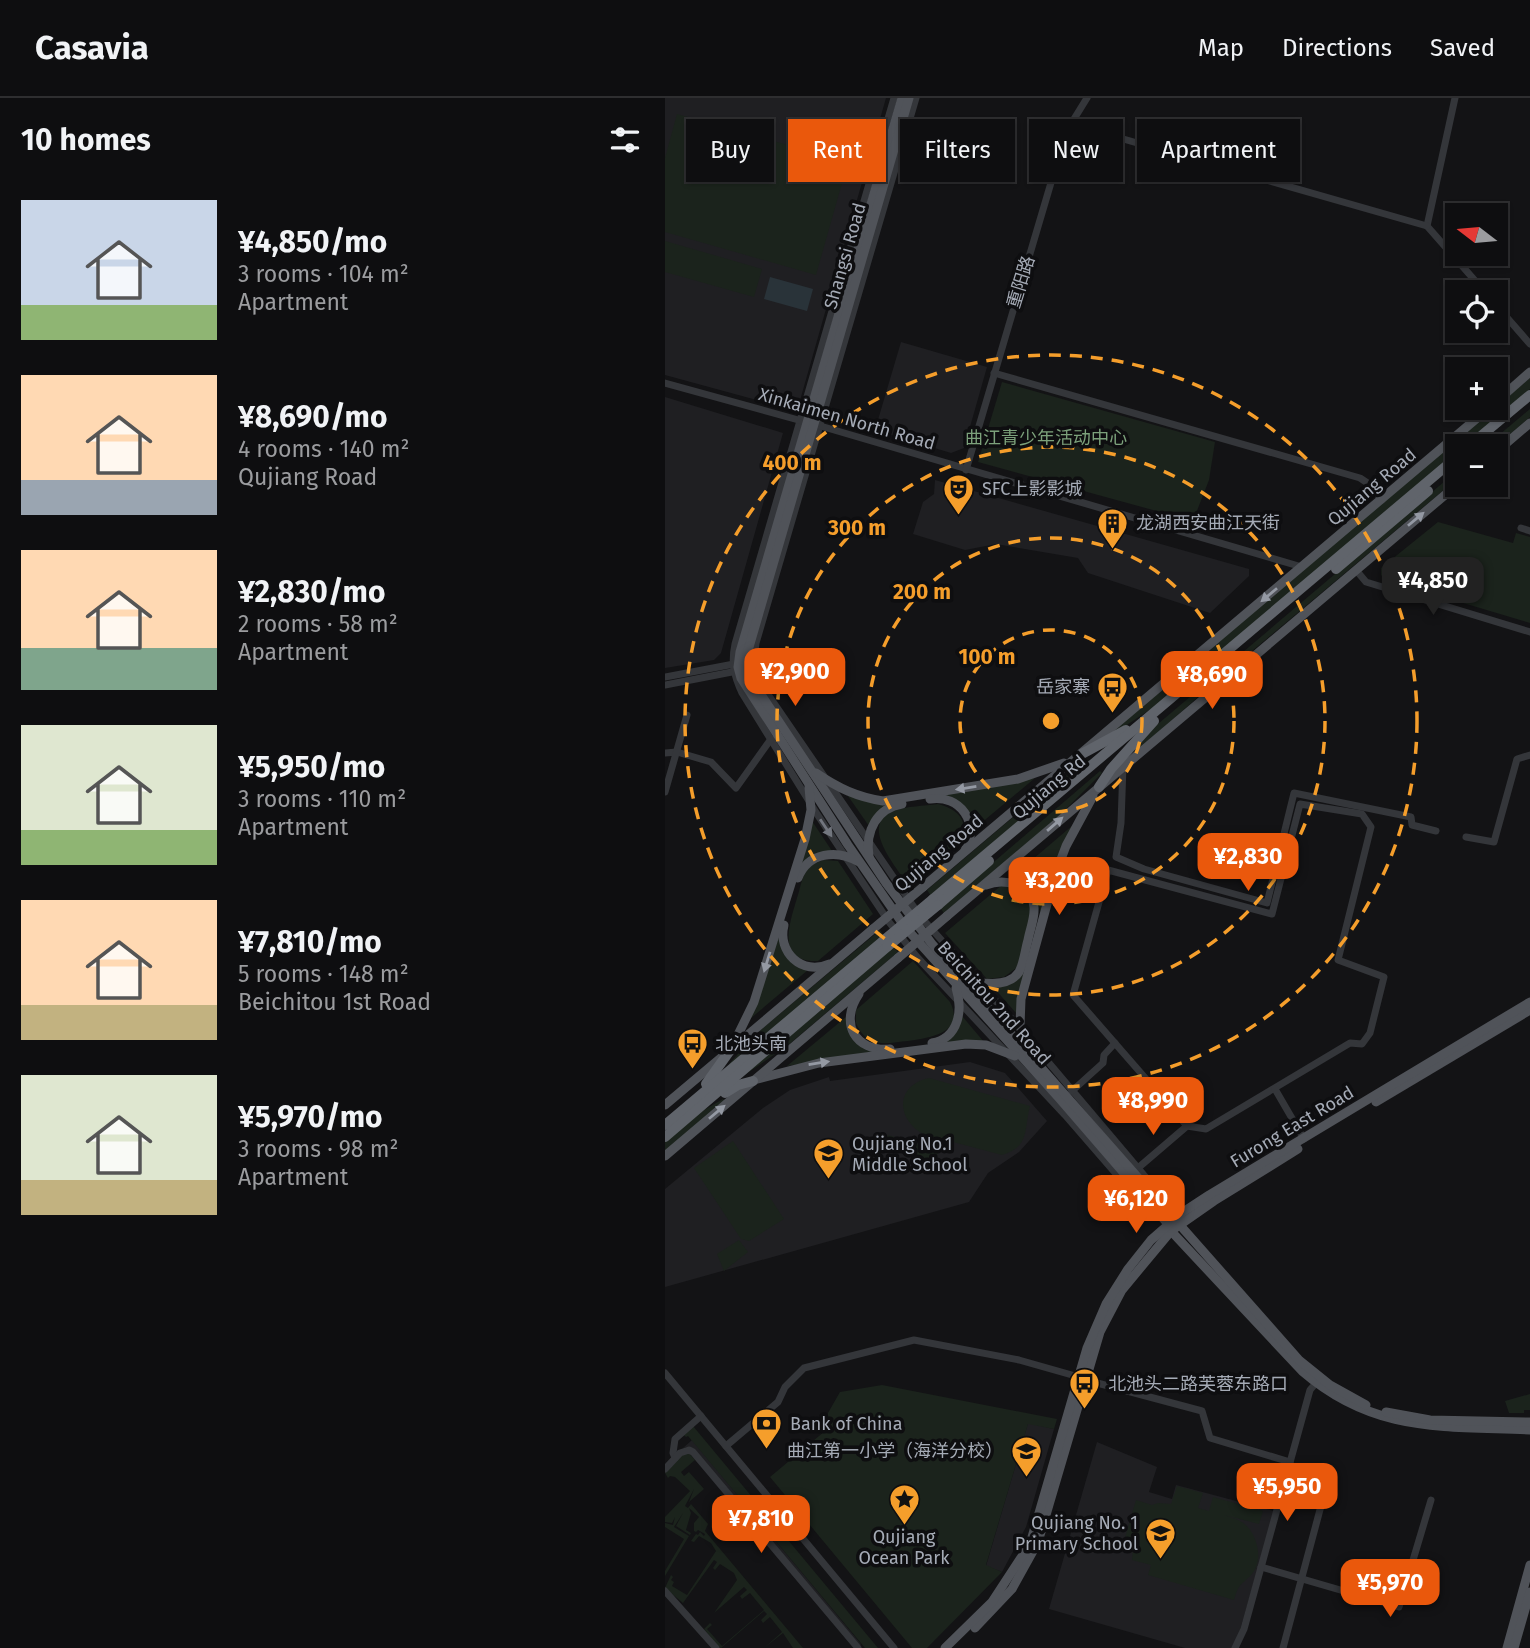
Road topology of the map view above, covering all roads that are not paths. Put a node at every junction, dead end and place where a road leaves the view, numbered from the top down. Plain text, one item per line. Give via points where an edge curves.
1 (894, 98) edge
2 (902, 98) edge
3 (909, 98) edge
4 (916, 98) edge
5 (1087, 98) edge
6 (1455, 98) edge
7 (1075, 119) edge
8 (1123, 139) edge
9 (1051, 182) edge
10 (1427, 226) junction
11 (1474, 280) edge
12 (1508, 319) edge
13 (1530, 344) edge
14 (1530, 372) edge
15 (994, 373) junction
16 (665, 383) edge
17 (1508, 391) edge
18 (1530, 395) edge
19 (1530, 403) edge
20 (1475, 420) edge
21 (810, 423) junction
22 (1530, 423) edge
23 (1483, 434) edge
24 (1494, 434) edge
25 (1508, 442) edge
26 (1445, 467) edge
27 (966, 470) junction
28 (1445, 476) edge
29 (1445, 495) edge
30 (1382, 499) junction
31 (1302, 567) junction
32 (1356, 570) junction
33 (1530, 632) edge
34 (740, 667) junction
35 (665, 677) edge
36 (665, 685) edge
37 (687, 715) dead end
38 (1151, 720) junction
39 (771, 739) junction
40 (677, 752) junction
41 (665, 753) edge
42 (1530, 755) edge
43 (1078, 756) junction
44 (1123, 766) junction
45 (808, 774) junction
46 (831, 783) junction
47 (1099, 787) junction
48 (665, 792) edge
49 (811, 804) junction
50 (1436, 831) dead end
51 (1466, 837) dead end
52 (869, 840) junction
53 (963, 854) junction
54 (845, 856) junction
55 (867, 863) junction
56 (979, 890) junction
57 (840, 958) junction
58 (957, 979) junction
59 (979, 982) junction
60 (863, 987) junction
61 (1530, 1002) edge
62 (960, 1003) junction
63 (1530, 1010) edge
64 (1021, 1030) junction
65 (1115, 1043) junction
66 (731, 1049) junction
67 (1002, 1049) junction
68 (1029, 1052) junction
69 (1027, 1064) junction
70 (753, 1080) junction
71 (1275, 1088) junction
72 (1072, 1091) junction
73 (665, 1105) edge
74 (692, 1107) junction
75 (665, 1125) edge
76 (1187, 1126) junction
77 (665, 1137) edge
78 (1304, 1139) junction
79 (665, 1156) edge
80 (1138, 1168) junction
81 (1171, 1222) junction
82 (665, 1373) edge
83 (1083, 1379) junction
84 (1316, 1383) junction
85 (701, 1416) junction
86 (1530, 1422) edge
87 (1530, 1430) edge
88 (726, 1446) junction
89 (669, 1447) edge
90 (675, 1458) junction
91 (1290, 1462) junction
92 (665, 1469) edge
93 (1329, 1476) dead end
94 (1430, 1500) dead end
95 (1530, 1565) edge
96 (1261, 1567) junction
97 (1302, 1579) junction
98 (665, 1591) edge
99 (1530, 1592) edge
100 (716, 1648) edge
101 (858, 1648) edge
102 (894, 1648) edge
103 (945, 1648) edge
104 (953, 1648) edge
105 (1235, 1648) edge
106 (1283, 1648) edge
107 (1507, 1648) edge
108 (1514, 1648) edge

1 - 21 street
2 - 21 main road, Shangsi Road
3 - 21 main road, Shangsi Road
4 - 21 street
5 - 7 street, 重阳路
6 - 10 street
8 - 10 street
9 - 15 street, 重阳路
10 - 11 street
12 - 13 street
14 - 17 main road
15 - 27 street, 重阳路
15 - 30 street via 1360,478
16 - 21 street, Xinkaimen North Road
18 - 23 highway
19 - 24 highway
20 - 30 main road, Qujiang Road
21 - 27 street, Xinkaimen North Road
21 - 34 main road
21 - 34 street via 756,643
22 - 25 main road
26 - 38 highway, Qujiang Rd
27 - 31 street, Xinkaimen North Road
28 - 38 highway, Qujiang Rd
32 -> 29 main road
30 - 31 main road, Qujiang Road
31 -> 43 main road, Qujiang Road
32 - 33 street via 1366,582
32 - 44 main road
34 - 35 street
34 - 36 street
34 - 39 street via 742,693
34 - 45 main road, Beichitou 2nd Road
34 - 46 street via 757,677
37 - 40 street
38 - 43 highway
38 - 47 highway
38 - 74 highway, Qujiang Rd, bridge
39 - 40 street via 736,788 711,762
39 - 49 street
40 - 41 street
40 - 48 street
42 - 51 street via 1517,759 1494,842
43 -> 46 main road via 1018,779 890,800 862,797
43 - 53 main road, Qujiang Road
44 - 47 main road
44 - 50 street via 1116,857 1267,903 1294,793 1411,817 1412,825
45 - 46 main road
45 - 49 main road
45 - 55 main road, Beichitou 2nd Road
46 - 52 street
56 -> 47 main road
47 - 64 main road via 1058,865 1021,999
49 -> 54 street
49 -> 66 main road via 806,839 761,980
52 - 53 main road via 877,818 887,808 943,798 959,806 969,821 970,839
52 - 55 main road
52 - 59 street via 921,916
53 - 57 main road, Qujiang Road, bridge
54 - 55 main road
54 - 57 main road via 821,855 806,864 782,937 789,956 802,965 825,966
54 - 62 street via 888,922
55 - 58 main road, Beichitou 2nd Road via 905,927
56 - 59 main road via 996,882 1014,884 1030,896 1034,911 1018,973 1005,982
56 - 60 main road, bridge
57 - 66 main road, Qujiang Road
58 - 59 main road
58 - 62 main road
58 - 68 main road, Beichitou 2nd Road
58 - 69 main road, Beichitou 2nd Road
59 - 64 street
60 - 62 main road via 851,1009 851,1028 861,1042 878,1049 940,1042 955,1028
60 - 70 main road
61 - 78 main road, Furong East Road
62 - 67 street
63 - 81 main road, Furong East Road via 1214,1201
64 - 68 main road
64 - 72 street
65 - 71 street via 1073,995 1108,870 1272,914 1300,804 1362,814 1370,827 1338,960 1384,977 1370,1033 1362,1044 1350,1043
65 - 72 street via 1103,1063
65 - 76 street
66 - 73 main road, Qujiang Road
66 - 74 highway
67 - 69 main road
70 -> 67 main road via 811,1065 966,1044
67 - 81 street via 1150,1213
68 - 81 main road, Beichitou 2nd Road
69 - 81 main road, Beichitou 2nd Road
70 - 74 highway
79 -> 70 main road
71 - 76 street via 1206,1129
71 - 78 street
72 - 80 street
74 - 75 highway, Qujiang Rd
74 - 77 highway, Qujiang Rd
76 - 80 street
78 - 81 main road, Furong East Road
80 - 81 street via 1165,1200
81 - 83 main road, Furong East Road via 1122,1290
81 - 84 main road, Beichitou 2nd Road via 1239,1306
81 - 86 main road, Beichitou 2nd Road via 1299,1360 1346,1395 1412,1418
82 - 85 street
83 - 88 street via 1019,1360 914,1340 804,1368 785,1387 778,1402
83 - 91 street via 1202,1411 1210,1438
83 - 103 main road, Furong East Road via 1030,1544 992,1602
83 - 104 main road, Furong East Road via 1050,1507 1031,1558 1001,1602
84 - 87 main road, Beichitou 2nd Road via 1350,1404 1409,1423
84 - 91 street via 1310,1390
85 - 88 street
85 - 89 street
88 - 102 street
89 - 90 street
90 - 92 street
90 - 101 street via 687,1449 693,1452
91 - 96 street
93 - 97 street
94 - 97 street via 1399,1607
95 - 107 main road
96 - 97 street
96 - 105 street
97 - 106 street
98 - 100 street
99 - 108 main road

